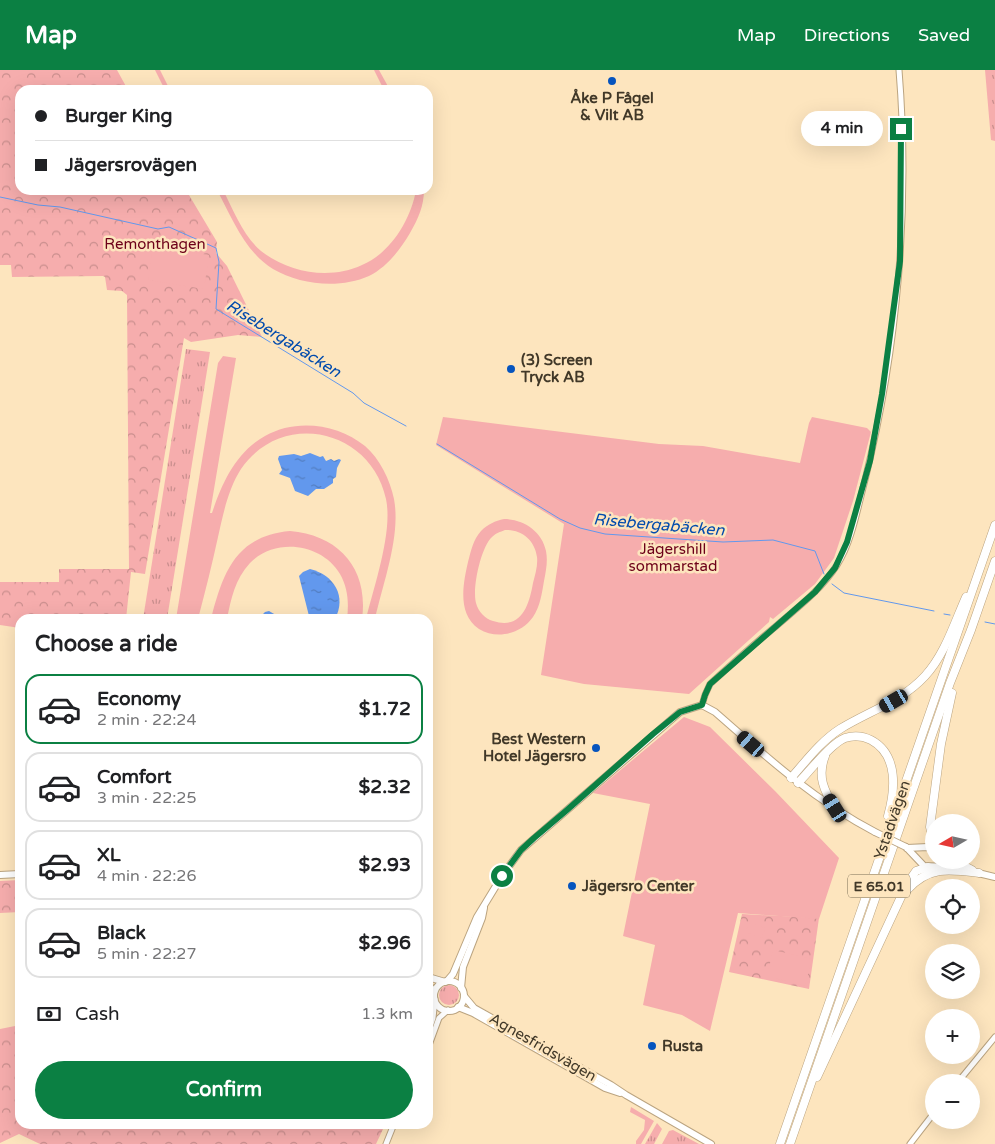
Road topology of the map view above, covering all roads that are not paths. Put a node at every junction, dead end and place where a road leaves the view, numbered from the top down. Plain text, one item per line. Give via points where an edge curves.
1 (898, 70) edge
2 (995, 524) edge
3 (991, 536) junction
4 (995, 561) edge
5 (971, 630) junction
6 (702, 705) junction
7 (826, 754) junction
8 (791, 778) junction
9 (798, 783) junction
10 (835, 808) junction
11 (933, 808) junction
12 (932, 814) edge
13 (933, 814) edge
14 (925, 847) edge
15 (907, 848) junction
16 (925, 866) edge
17 (925, 869) edge
18 (965, 869) edge
19 (971, 869) edge
20 (979, 873) junction
21 (15, 874) edge
22 (0, 875) edge
23 (872, 875) junction
24 (995, 877) edge
25 (902, 895) junction
26 (485, 904) junction
27 (433, 979) edge
28 (446, 981) junction
29 (461, 988) junction
30 (433, 991) edge
31 (464, 996) junction
32 (435, 998) junction
33 (458, 1008) junction
34 (448, 1010) junction
35 (433, 1018) edge
36 (433, 1034) edge
37 (995, 1037) edge
38 (965, 1074) edge
39 (626, 1095) junction
40 (798, 1120) junction
41 (925, 1125) edge
42 (392, 1129) edge
43 (386, 1144) edge
44 (711, 1144) edge
45 (780, 1144) edge
46 (790, 1144) edge
47 (910, 1144) edge

1 - 6 street via 902,156 898,285 870,461 854,520 839,562 827,580 710,684
2 - 3 highway, Ystadvägen / E 65.01
3 - 8 highway via 984,546 949,637 926,675 894,701 840,730 820,746
3 - 23 highway, Ystadvägen / E 65.01
4 - 5 highway, Ystadvägen / E 65.01
5 - 11 highway via 946,715
5 - 40 highway, Ystadvägen / E 65.01
6 - 8 main road via 715,712
6 - 26 main road via 680,712 534,838 517,855
7 - 9 highway
7 - 10 highway via 822,782
7 - 23 highway via 840,740 857,736 878,744 891,763 893,794
8 - 9 main road
9 - 10 main road
10 - 15 main road, bridge
11 - 12 highway
11 - 13 highway
14 - 15 main road
15 - 16 main road
17 - 25 highway via 914,873
18 - 20 main road
19 - 20 highway
20 - 24 main road
20 - 25 highway via 934,872 919,878
21 - 22 main road
23 - 45 highway, Ystadvägen / E 65.01
25 - 40 highway
26 - 28 main road via 468,934 454,974
26 - 29 main road via 463,967
27 - 28 main road
28 - 29 main road via 455,982
28 - 32 main road via 438,986
29 - 31 main road
30 - 32 main road
31 - 33 main road
31 - 39 main road, Agnesfridsvägen via 471,1006
32 - 34 main road via 440,1007
32 - 35 street
33 - 34 main road
33 - 39 main road, Agnesfridsvägen via 469,1011 605,1088
34 - 36 street via 439,1018
37 - 38 street
39 - 44 main road, Agnesfridsvägen
40 - 46 highway, Ystadvägen / E 65.01
41 - 47 street
42 - 43 street

